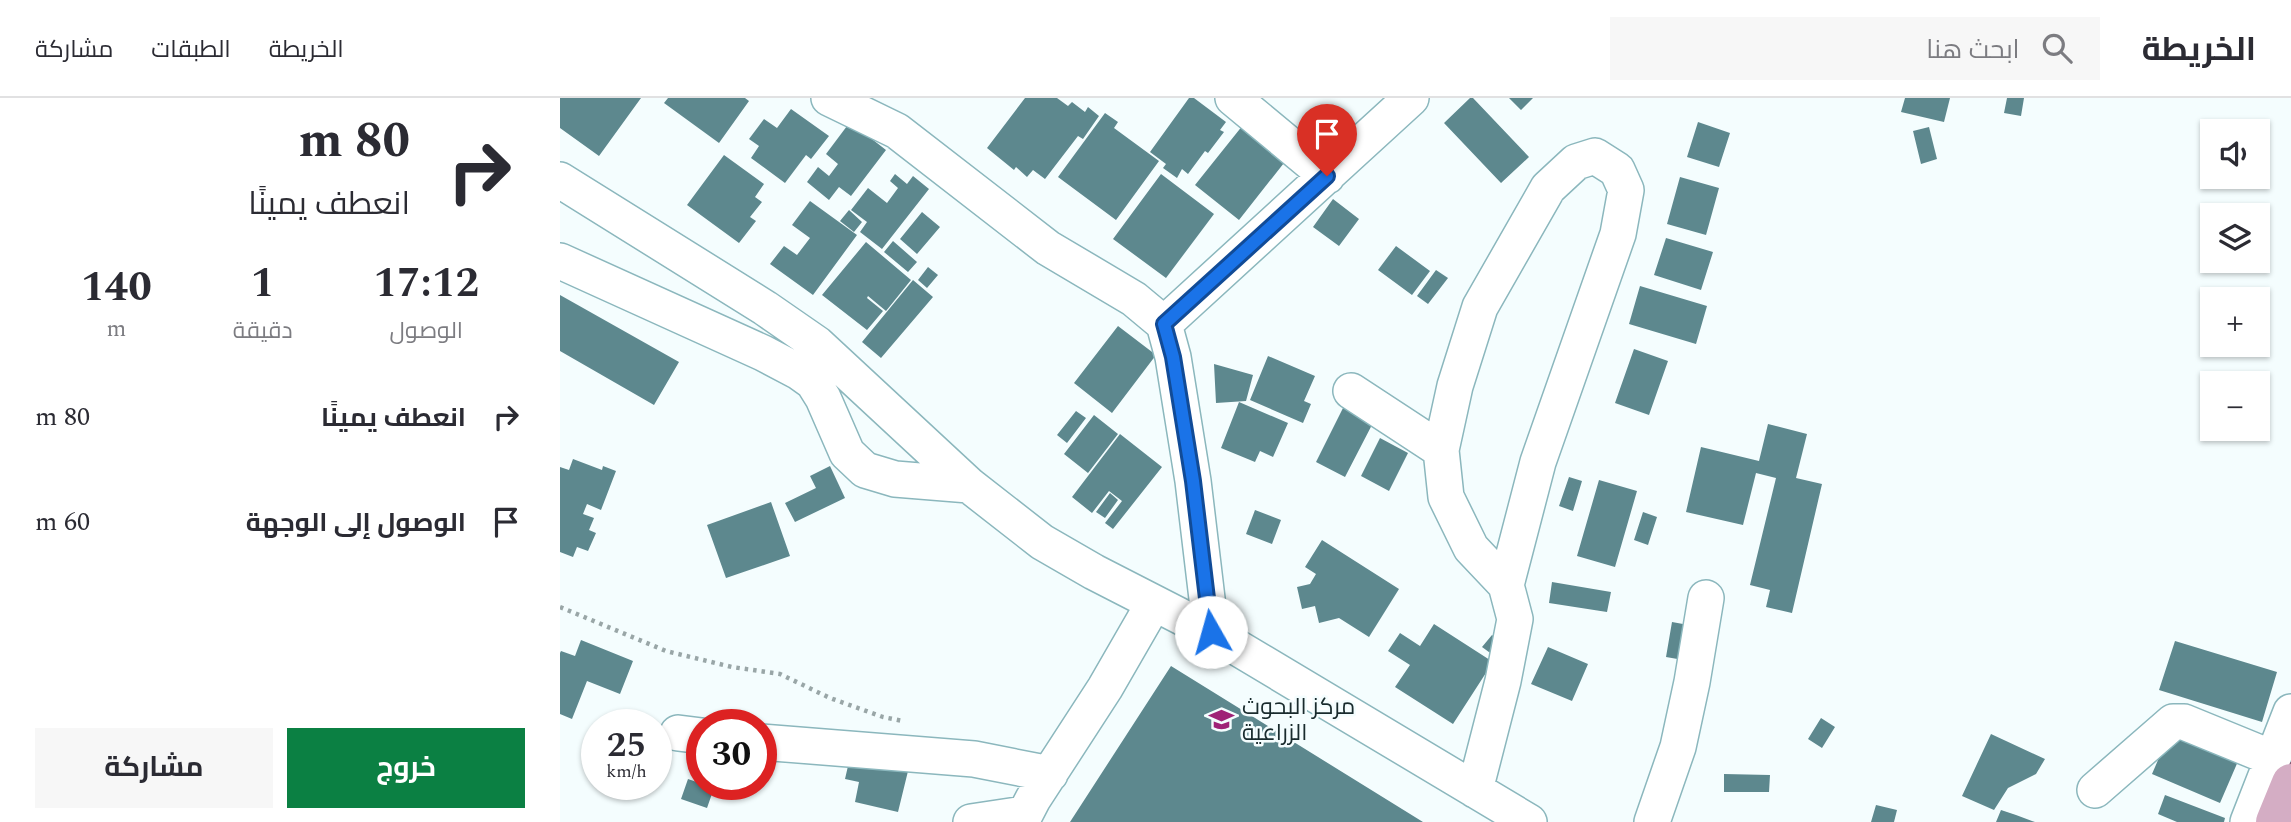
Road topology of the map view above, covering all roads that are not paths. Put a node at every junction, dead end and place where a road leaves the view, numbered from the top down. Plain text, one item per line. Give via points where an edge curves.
1 (829, 98) edge
2 (1233, 98) edge
3 (1411, 98) edge
4 (1327, 176) junction
5 (560, 180) edge
6 (560, 261) edge
7 (1164, 324) junction
8 (1351, 391) dead end
9 (1441, 450) junction
10 (969, 485) junction
11 (1506, 585) junction
12 (1706, 598) dead end
13 (1154, 603) junction
14 (1211, 632) junction
15 (2291, 712) edge
16 (777, 743) edge
17 (2282, 770) edge
18 (1050, 774) junction
19 (1475, 790) junction
20 (2095, 790) dead end
21 (1023, 818) edge
22 (971, 822) edge
23 (1530, 822) edge
24 (1652, 822) edge
25 (2248, 822) edge
26 (2275, 822) edge

1 - 7 street via 897,131 1048,248 1134,299
2 - 4 street
3 - 4 street
4 - 7 street
5 - 10 street via 817,344
6 - 10 street via 799,372 813,382 847,453 865,470 895,479
7 - 14 street via 1188,453
8 - 9 street
9 - 11 street via 1446,496 1471,548
9 - 11 street via 1480,307 1548,187 1576,162 1595,156 1617,170 1626,190 1618,234 1538,462
10 - 13 street via 1042,542
11 - 19 street via 1515,619
12 - 24 street via 1678,747
13 - 14 street
13 - 18 street
14 - 19 street
15 - 17 street
16 - 18 street via 974,759
17 - 20 street via 2184,722 2173,722
17 - 25 street
17 - 26 main road
18 - 21 street
19 - 23 street
21 - 22 street

